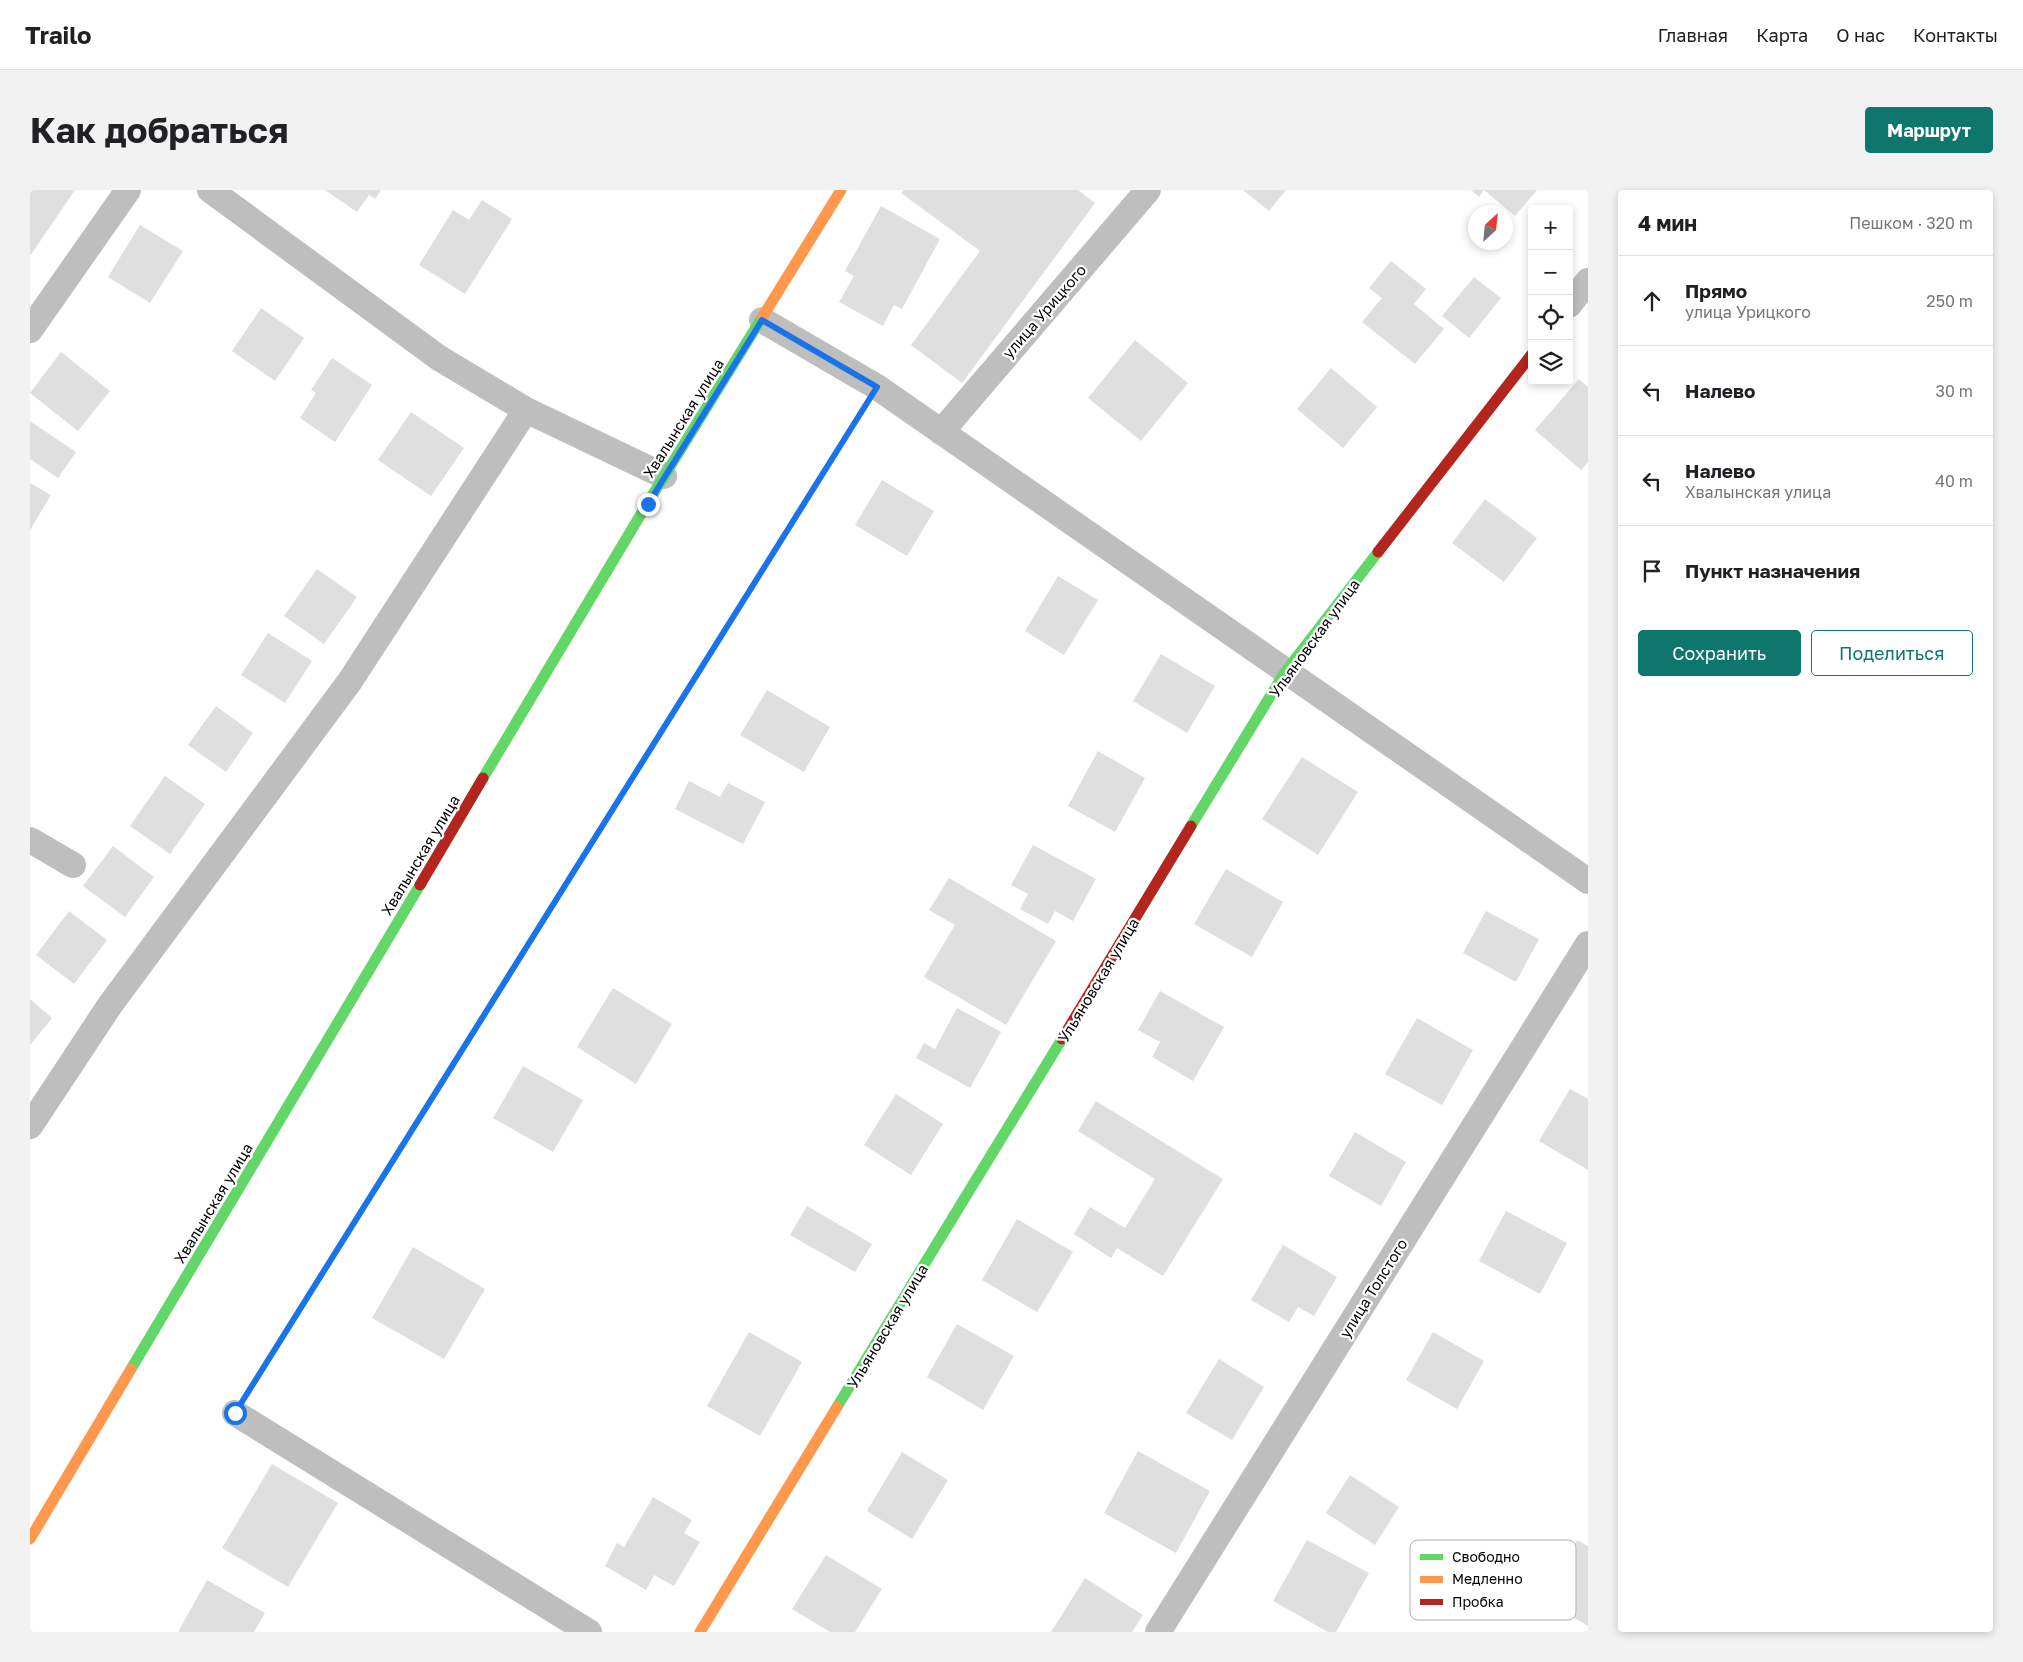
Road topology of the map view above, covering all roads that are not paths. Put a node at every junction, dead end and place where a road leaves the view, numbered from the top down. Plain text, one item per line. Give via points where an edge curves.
1 (128, 190) edge
2 (210, 190) edge
3 (841, 190) edge
4 (1148, 190) edge
5 (1588, 281) edge
6 (1573, 300) edge
7 (762, 320) junction
8 (30, 330) edge
9 (1528, 359) edge
10 (526, 410) junction
11 (941, 432) junction
12 (664, 476) junction
13 (1285, 672) junction
14 (30, 840) edge
15 (73, 866) dead end
16 (1588, 881) edge
17 (1588, 944) edge
18 (30, 1126) edge
19 (235, 1413) road end
20 (30, 1539) edge
21 (589, 1632) edge
22 (700, 1632) edge
23 (1158, 1632) edge

1 - 8 street
2 - 10 street via 439,358
3 - 7 street, Хвалынская улица
4 - 11 street, улица Урицкого
5 - 6 street
7 - 11 street via 877,387
7 - 12 street, Хвалынская улица
9 - 13 street, Ульяновская улица
10 - 12 street
10 - 18 street via 350,681 110,1004
11 - 13 street
12 - 20 street, Хвалынская улица
13 - 16 street
13 - 22 street, Ульяновская улица
14 - 15 street
17 - 23 street, улица Толстого
19 - 21 street

